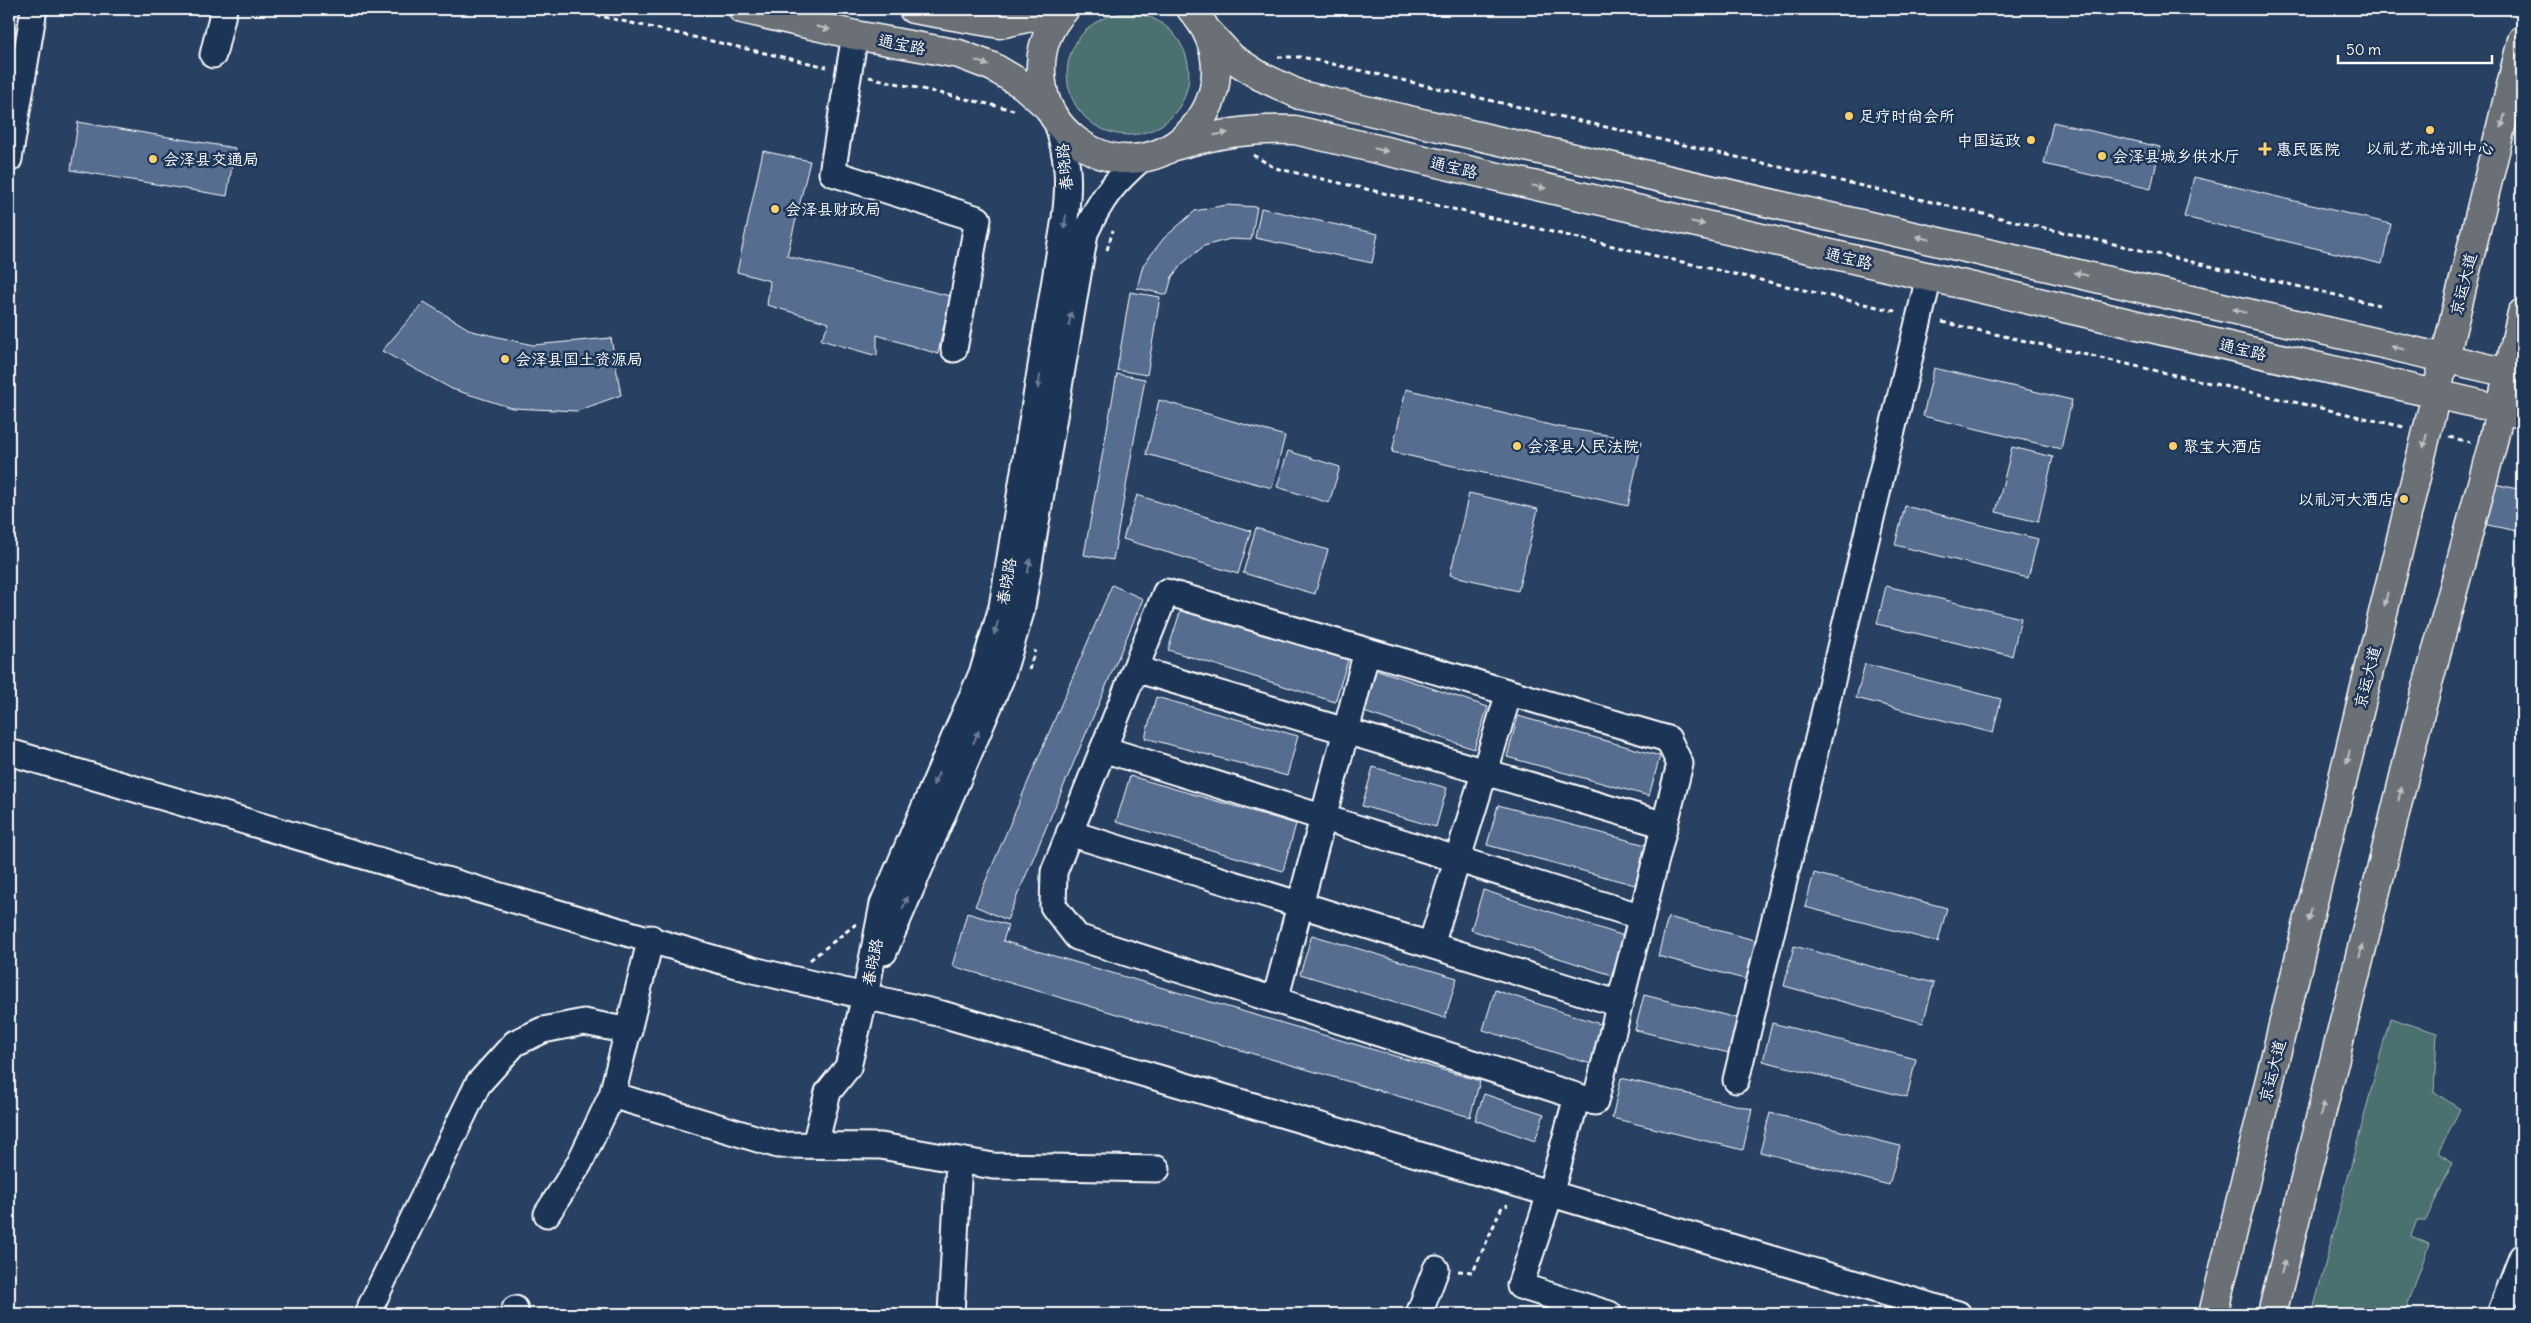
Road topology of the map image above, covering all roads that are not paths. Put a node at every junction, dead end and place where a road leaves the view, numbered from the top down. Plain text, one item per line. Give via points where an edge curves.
1 (34, 9) edge
2 (224, 9) edge
3 (742, 9) edge
4 (913, 9) edge
5 (1055, 9) edge
6 (1065, 9) edge
7 (1198, 17) edge
8 (855, 35) junction
9 (2522, 40) edge
10 (213, 55) dead end
11 (1053, 115) junction
12 (1174, 146) junction
13 (1144, 157) junction
14 (9, 159) edge
15 (1928, 277) junction
16 (2522, 313) edge
17 (954, 349) dead end
18 (2445, 359) junction
19 (2515, 375) edge
20 (2437, 394) junction
21 (2511, 411) edge
22 (1367, 651) junction
23 (1135, 669) junction
24 (1509, 693) junction
25 (1346, 730) junction
26 (1103, 750) junction
27 (9, 752) edge
28 (1486, 772) junction
29 (1323, 818) junction
30 (1665, 825) junction
31 (1070, 833) junction
32 (1459, 860) junction
33 (1300, 904) junction
34 (1642, 917) junction
35 (651, 938) junction
36 (1431, 945) junction
37 (865, 996) junction
38 (1275, 1000) junction
39 (1620, 1004) junction
40 (630, 1031) junction
41 (1736, 1080) dead end
42 (612, 1095) junction
43 (1577, 1097) junction
44 (815, 1145) junction
45 (959, 1160) junction
46 (1157, 1169) dead end
47 (1550, 1194) junction
48 (547, 1214) dead end
49 (2522, 1257) edge
50 (1436, 1269) road end
51 (367, 1314) edge
52 (951, 1314) edge
53 (1420, 1314) edge
54 (1609, 1314) edge
55 (1958, 1314) edge
56 (2213, 1314) edge
57 (2272, 1314) edge
58 (2500, 1314) edge

1 - 14 street
2 - 10 street
3 -> 8 main road, 通宝路
4 - 5 main road via 1000,24
6 - 11 main road via 1050,29 1041,60 1043,93
7 - 12 main road via 1216,64 1213,96 1198,124
18 -> 7 main road via 1300,95 1232,58
8 -> 11 main road, 通宝路 via 959,54 993,67 1015,81
8 - 17 street via 832,173 978,219
9 -> 18 main road, 京运大道
11 - 13 main road, 通宝路 via 1081,144 1096,152 1127,158
11 -> 37 street, 春晓路 via 1066,153 1069,184 1002,607 983,671 883,904
12 - 13 main road, 通宝路
12 -> 15 main road, 通宝路 via 1218,134 1295,130
37 -> 13 street, 春晓路 via 1001,678 1021,612 1085,233 1099,203 1115,181
15 - 20 main road, 通宝路
15 - 41 street
16 - 19 main road
18 - 19 main road
18 - 20 main road, 京运大道
19 - 21 main road
20 - 21 main road, 通宝路
20 -> 56 main road, 京运大道
57 -> 21 main road via 2416,728 2492,446
22 - 23 street via 1166,592
22 - 24 street
22 - 25 street
23 - 25 street
23 - 26 street
24 - 28 street
24 - 30 street via 1668,739 1680,764
25 - 28 street
25 - 29 street
26 - 29 street
26 - 31 street
27 - 35 street
28 - 30 street
28 - 32 street
29 - 32 street
29 - 33 street
30 - 34 street
31 - 33 street
31 - 38 street via 1054,872 1053,906 1078,937
32 - 34 street
32 - 36 street
33 - 36 street
33 - 38 street
34 - 39 street
35 - 37 street via 753,970
35 - 40 street
36 - 39 street
37 - 44 street via 848,1067 828,1092
37 - 47 street via 952,1016
38 - 43 street
39 - 43 street via 1595,1102
40 - 42 street
40 - 51 street via 584,1022 543,1030 516,1043 478,1084
42 - 44 street via 778,1145
42 - 48 street via 579,1164
43 - 47 street
44 - 45 street via 881,1146
45 - 46 street via 992,1166
45 - 52 street
47 - 54 street via 1520,1286
47 - 55 street
49 - 58 street
50 - 53 street

